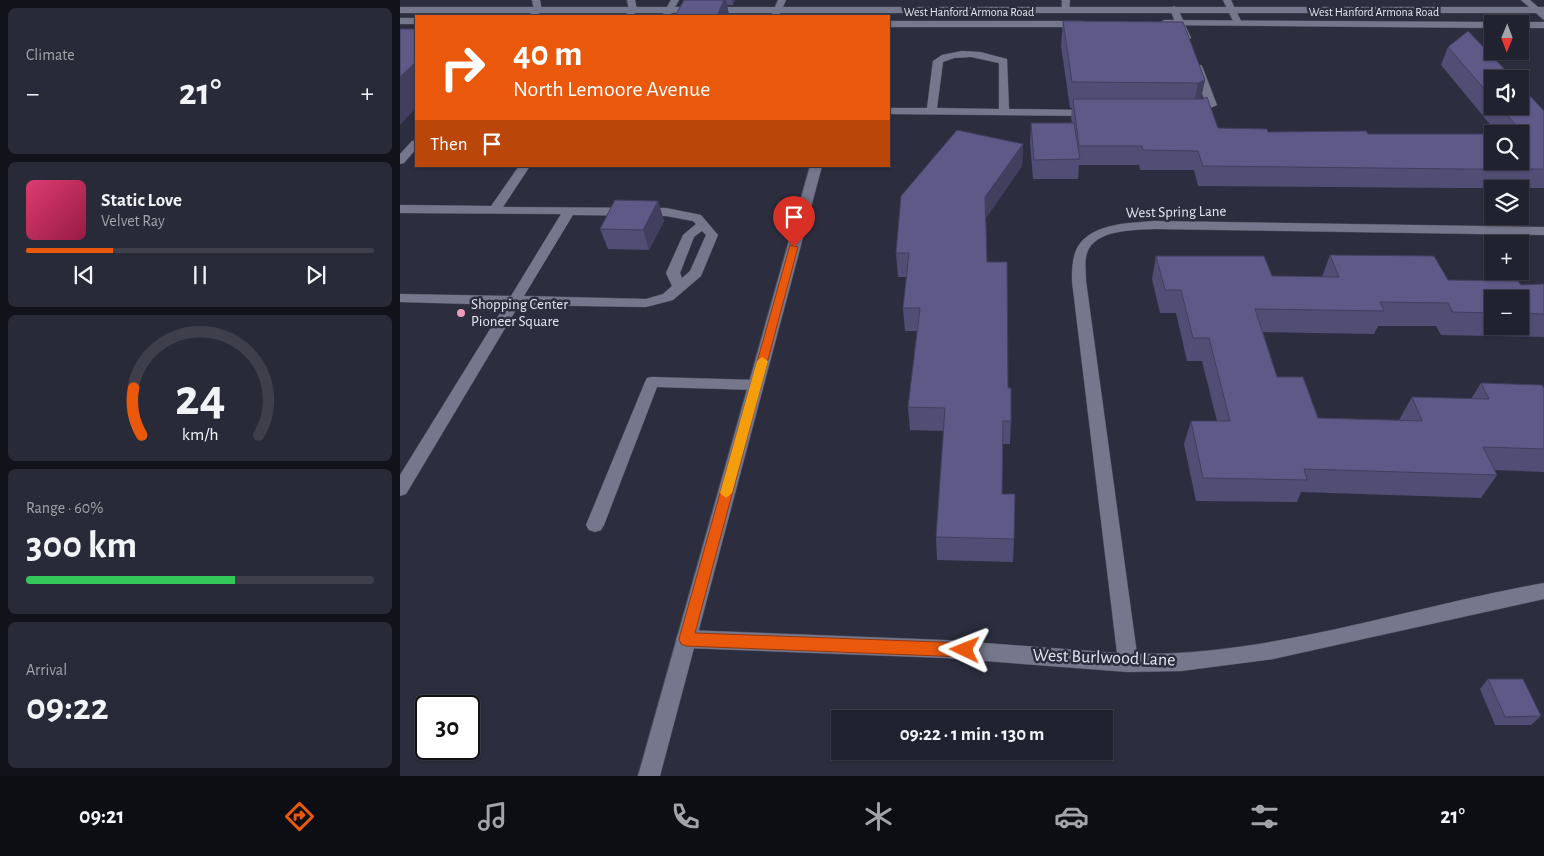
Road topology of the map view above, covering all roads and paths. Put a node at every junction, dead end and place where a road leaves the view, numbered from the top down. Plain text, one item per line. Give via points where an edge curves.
1 (536, 0) edge
2 (631, 0) edge
3 (675, 0) edge
4 (782, 0) edge
5 (844, 0) edge
6 (881, 0) edge
7 (1227, 0) edge
8 (1525, 0) edge
9 (1066, 5) edge
10 (1174, 9) junction
11 (1232, 9) junction
12 (400, 10) edge
13 (1540, 10) edge
14 (535, 13) edge
15 (631, 13) edge
16 (668, 13) edge
17 (776, 13) edge
18 (840, 13) edge
19 (879, 13) edge
20 (1544, 17) edge
21 (400, 21) edge
22 (415, 21) edge
23 (1180, 23) junction
24 (1238, 23) junction
25 (892, 24) edge
26 (1067, 24) junction
27 (1096, 24) edge
28 (1152, 24) edge
29 (1484, 25) edge
30 (1529, 25) edge
31 (1544, 26) edge
32 (890, 111) edge
33 (932, 111) junction
34 (1004, 112) junction
35 (1099, 113) edge
36 (1176, 114) edge
37 (415, 144) edge
38 (400, 161) edge
39 (523, 167) edge
40 (816, 167) edge
41 (400, 209) edge
42 (495, 209) junction
43 (568, 211) junction
44 (702, 225) junction
45 (1544, 231) edge
46 (679, 286) junction
47 (400, 298) edge
48 (514, 300) junction
49 (756, 385) junction
50 (400, 489) edge
51 (595, 525) dead end
52 (1544, 591) edge
53 (686, 639) junction
54 (1128, 662) junction
55 (649, 776) edge

1 - 14 main road
2 - 15 main road
3 - 16 main road
4 - 17 main road
5 - 18 main road
6 - 19 main road
7 - 11 main road
8 - 13 main road
9 - 10 main road, West Hanford Armona Road
9 - 19 main road, West Hanford Armona Road
9 - 26 main road
10 - 11 main road, West Hanford Armona Road
10 - 23 main road
11 - 13 main road, West Hanford Armona Road
11 - 24 main road
12 - 14 main road, West Hanford Armona Road
13 - 20 main road
14 - 15 main road, West Hanford Armona Road
15 - 16 main road, West Hanford Armona Road
16 - 17 main road, West Hanford Armona Road
17 - 18 main road, West Hanford Armona Road via 824,10
18 - 19 main road, West Hanford Armona Road
21 - 22 main road
23 - 24 main road, West Hanford Armona Road
23 - 28 main road, West Hanford Armona Road
23 - 36 main road via 1212,105 1195,114
24 - 29 main road, West Hanford Armona Road
25 - 26 main road, West Hanford Armona Road
26 - 27 main road, West Hanford Armona Road
30 - 31 main road
32 - 33 main road
33 - 34 main road
33 - 34 main road via 938,61 946,55 989,55 1004,62
34 - 35 main road
37 - 38 main road
39 - 42 main road
40 - 49 main road
41 - 42 main road
42 - 43 main road
43 - 44 main road via 673,213 697,218
43 - 48 main road
44 - 46 main road via 689,235 673,273
44 - 46 main road via 712,235 696,273
45 - 54 main road, West Spring Lane via 1155,225 1111,231 1086,244 1081,253 1079,281
46 - 48 main road via 668,297 646,303
47 - 48 main road
48 - 50 main road
49 - 51 main road via 652,382
49 - 53 main road
52 - 54 main road, West Burlwood Lane via 1288,647 1181,662
53 - 54 main road, West Burlwood Lane via 984,651
53 - 55 main road

